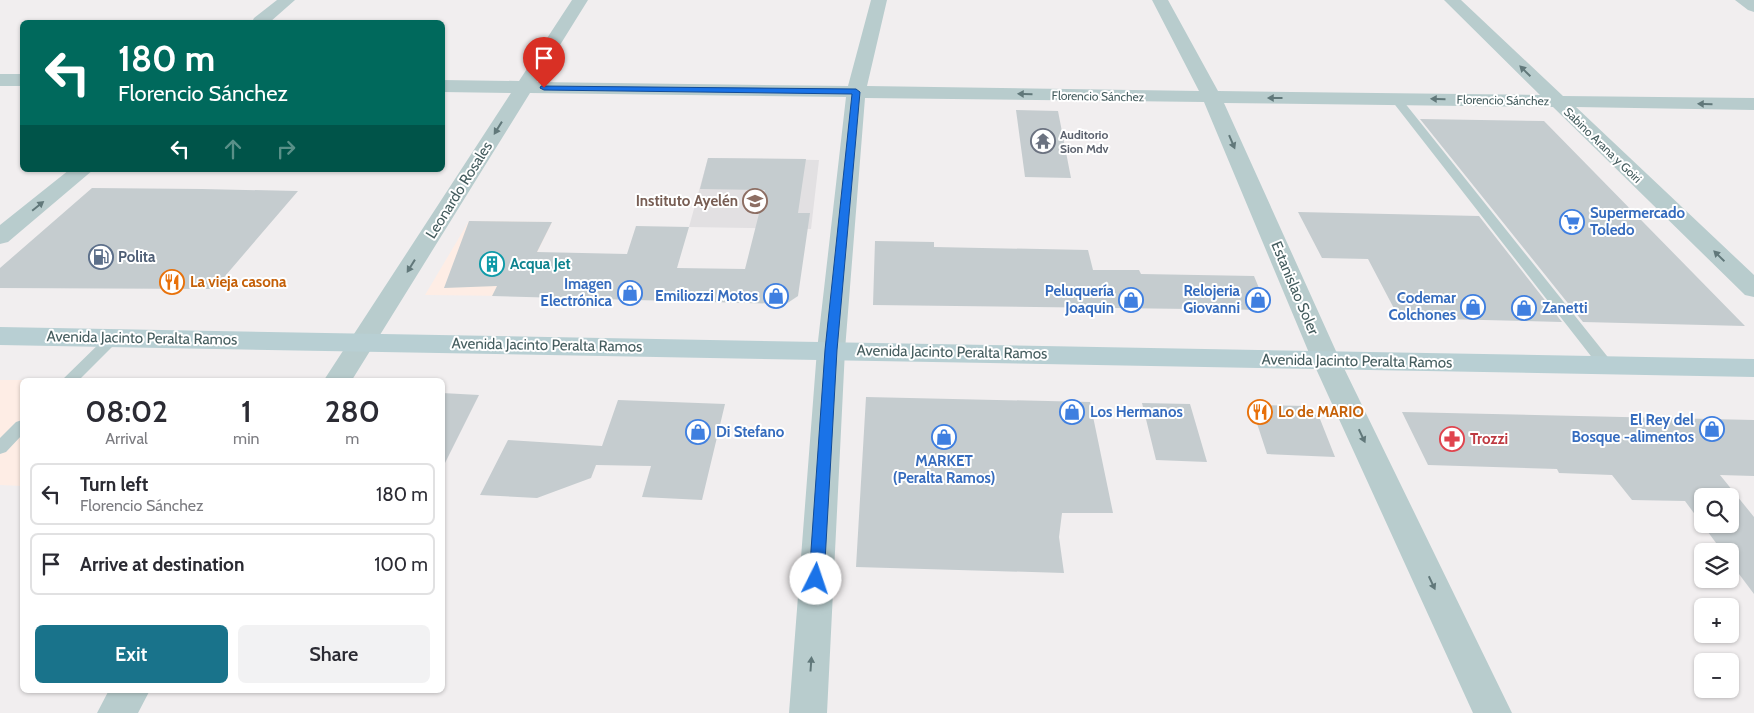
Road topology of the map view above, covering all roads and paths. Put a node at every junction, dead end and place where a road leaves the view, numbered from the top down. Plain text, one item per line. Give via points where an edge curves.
1 (287, 0) edge
2 (580, 0) edge
3 (879, 0) edge
4 (1160, 0) edge
5 (1452, 0) edge
6 (1743, 0) edge
7 (1754, 7) edge
8 (262, 20) edge
9 (0, 80) edge
10 (20, 80) edge
11 (445, 86) edge
12 (524, 87) junction
13 (856, 92) junction
14 (1212, 98) junction
15 (1396, 98) junction
16 (1556, 101) junction
17 (1754, 104) edge
18 (80, 172) edge
19 (0, 237) edge
20 (1754, 289) edge
21 (0, 336) edge
22 (113, 338) junction
23 (364, 341) junction
24 (831, 350) junction
25 (1326, 360) junction
26 (1606, 366) junction
27 (1754, 368) edge
28 (72, 378) edge
29 (339, 378) edge
30 (20, 428) edge
31 (0, 448) edge
32 (129, 693) edge
33 (116, 713) edge
34 (808, 713) edge
35 (1493, 713) edge

1 - 8 street
2 - 12 street, Leonardo Rosales
3 - 13 street
4 - 14 street, Estanislao Soler
16 -> 5 street, Sabino Arana y Goiri
6 - 7 street
9 - 10 street
11 - 12 street, Florencio Sánchez
12 - 13 street, Florencio Sánchez
12 -> 23 street, Leonardo Rosales
14 -> 13 street, Florencio Sánchez
13 - 24 street
15 -> 14 street, Florencio Sánchez
14 -> 25 street, Estanislao Soler
16 -> 15 street, Florencio Sánchez
15 - 26 lane
17 -> 16 street, Florencio Sánchez
20 -> 16 street, Sabino Arana y Goiri
19 -> 18 street
21 - 22 main road, Avenida Jacinto Peralta Ramos
22 - 23 main road, Avenida Jacinto Peralta Ramos
22 - 28 lane
23 - 24 main road, Avenida Jacinto Peralta Ramos
23 - 29 street, Leonardo Rosales
24 - 25 main road, Avenida Jacinto Peralta Ramos
34 -> 24 street
25 - 26 main road, Avenida Jacinto Peralta Ramos
25 -> 35 street, Estanislao Soler
26 - 27 main road, Avenida Jacinto Peralta Ramos
30 - 31 lane
32 - 33 street

